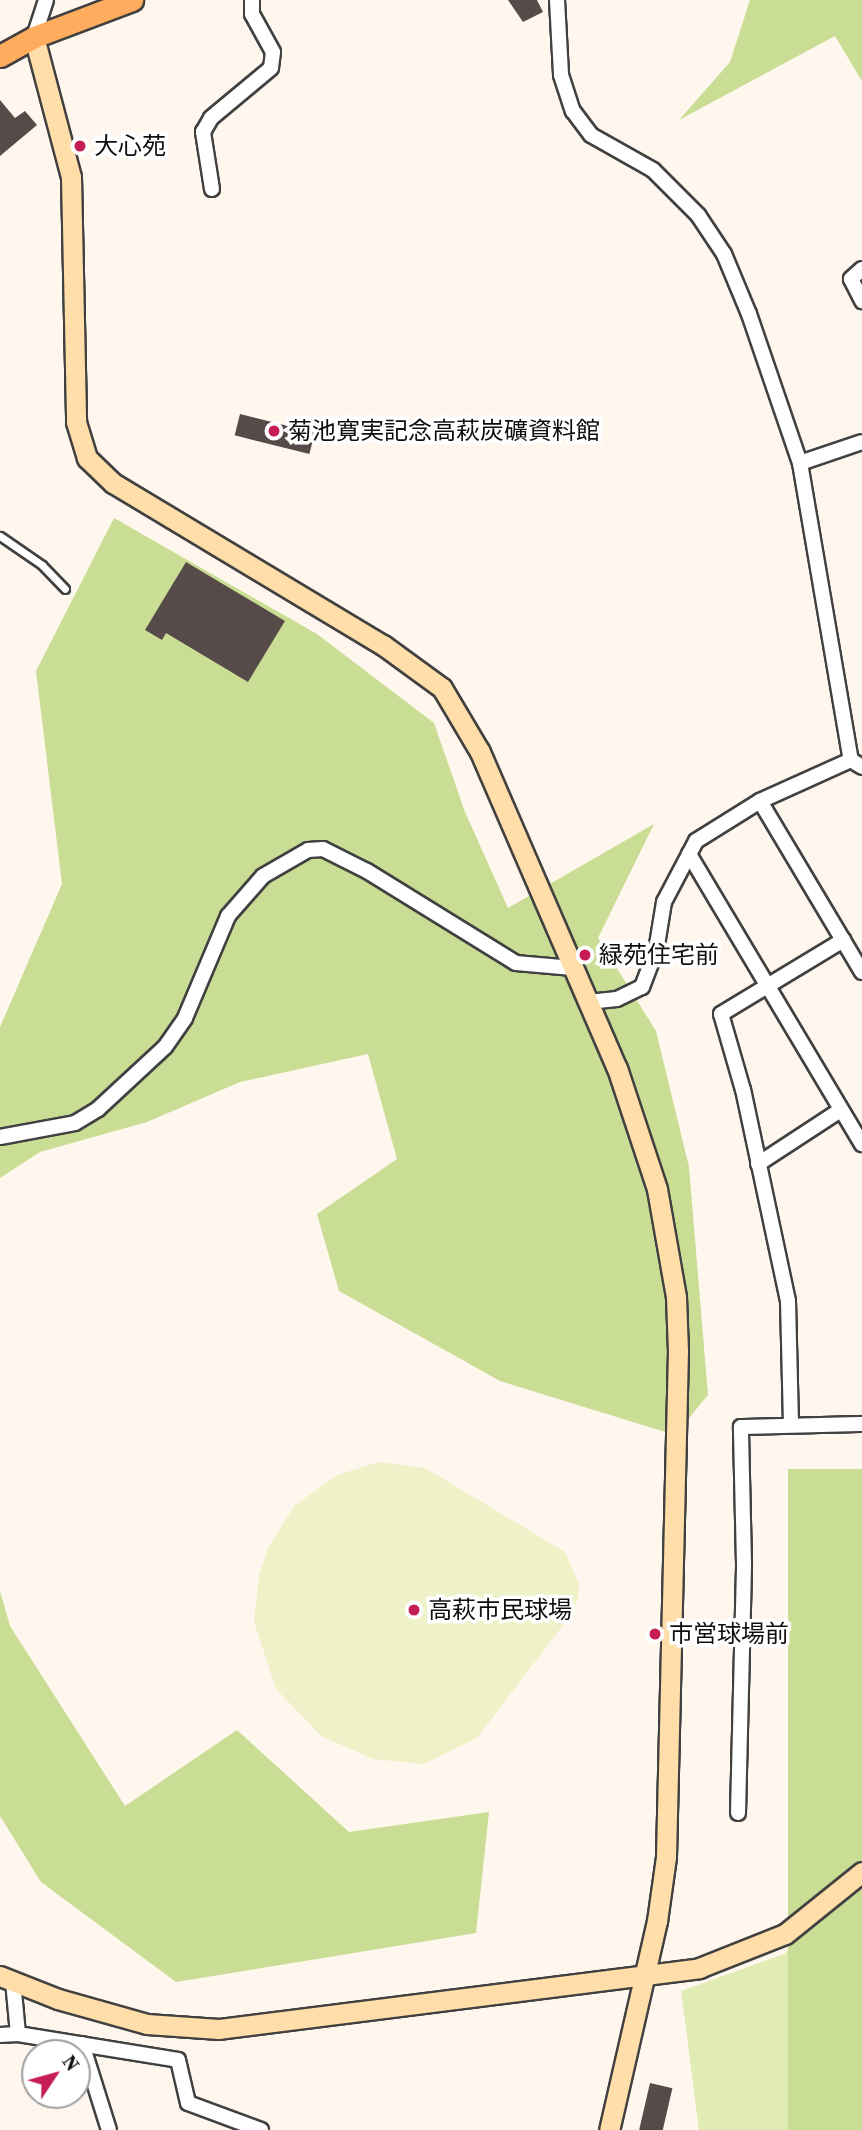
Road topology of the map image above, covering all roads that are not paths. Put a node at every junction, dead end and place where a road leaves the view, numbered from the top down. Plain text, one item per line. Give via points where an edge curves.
1 (46, 0) edge
2 (132, 0) edge
3 (252, 0) edge
4 (557, 0) edge
5 (34, 37) junction
6 (0, 56) edge
7 (212, 189) dead end
8 (862, 269) edge
9 (862, 301) edge
10 (862, 442) edge
11 (800, 463) junction
12 (0, 536) edge
13 (65, 589) dead end
14 (857, 764) edge
15 (760, 801) junction
16 (689, 854) junction
17 (843, 940) junction
18 (573, 968) junction
19 (862, 972) edge
20 (765, 987) junction
21 (588, 1002) junction
22 (839, 1111) junction
23 (857, 1125) edge
24 (0, 1136) edge
25 (862, 1144) edge
26 (758, 1164) junction
27 (791, 1424) junction
28 (862, 1424) edge
29 (738, 1813) dead end
30 (862, 1872) edge
31 (644, 1977) junction
32 (7, 1978) edge
33 (18, 2034) junction
34 (0, 2035) edge
35 (47, 2039) edge
36 (91, 2046) edge
37 (91, 2074) edge
38 (108, 2130) edge
39 (261, 2130) edge
40 (609, 2130) edge

1 - 5 street
2 - 5 main road
3 - 7 street via 252,14 273,52 271,68 211,118 202,132
4 - 11 street via 561,75 573,111 591,135 653,170 677,192 724,254
5 - 6 main road
5 - 18 street via 71,177 76,422 87,458 113,483 383,645 442,688 480,752
8 - 9 street via 851,279
10 - 11 street
11 - 14 street
12 - 13 lane via 42,565
14 - 15 street
15 - 16 street via 712,828
15 - 17 street
16 - 20 street
16 - 21 street via 664,902 656,951 642,987 617,999
17 - 19 street
17 - 20 street
18 - 21 street
18 - 24 street via 516,963 368,871 323,849 308,850 263,876 228,916 185,1018 164,1047 98,1110 75,1123
20 - 22 street
20 - 26 street via 722,1014
21 - 31 street via 617,1068 657,1189 676,1297 666,1857
22 - 23 street
22 - 26 street
23 - 25 street
26 - 27 street via 788,1301
27 - 28 street
27 - 29 street via 741,1427 744,1564
30 - 31 street via 812,1915 746,1952 699,1968
31 - 32 street via 219,2029 147,2024
31 - 40 street
32 - 33 street
33 - 34 street
33 - 35 street
36 - 39 street via 178,2060 188,2103
37 - 38 street

